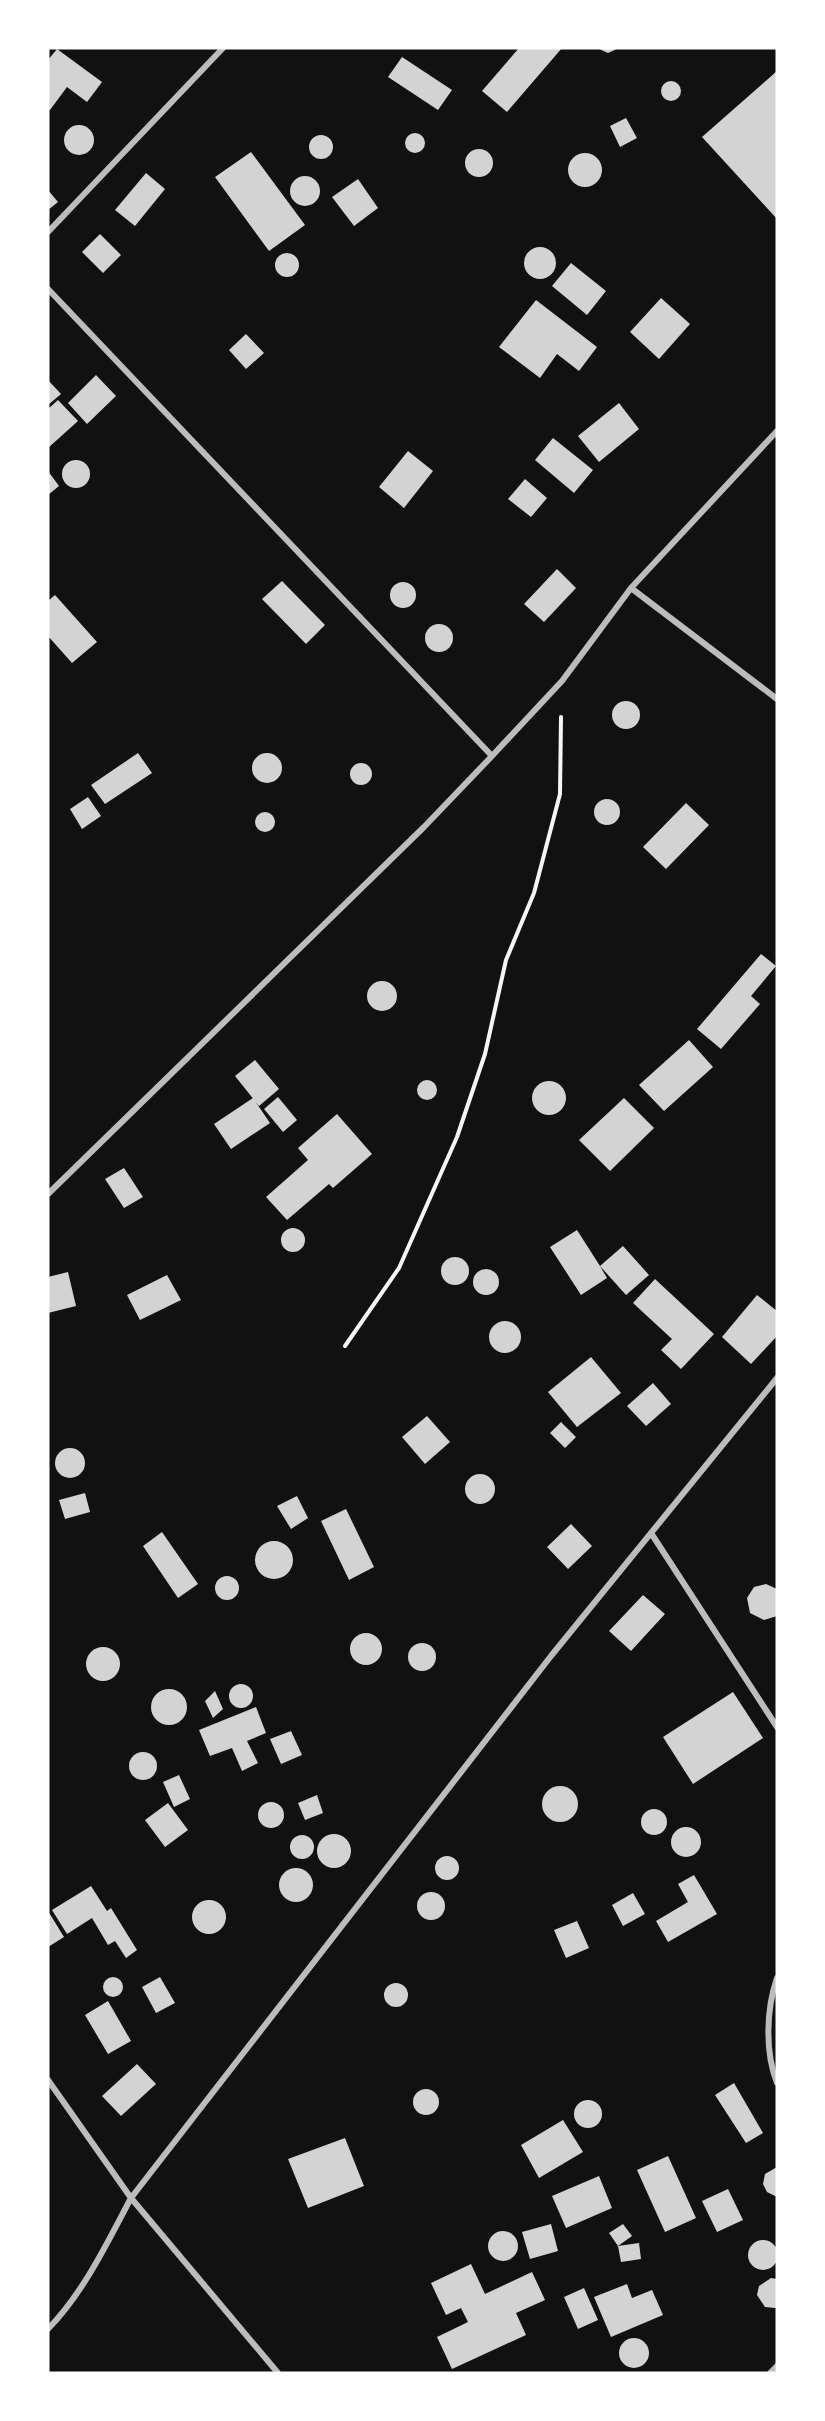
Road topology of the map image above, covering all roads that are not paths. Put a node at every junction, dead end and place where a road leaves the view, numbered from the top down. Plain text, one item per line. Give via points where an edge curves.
1 (223, 48) edge
2 (48, 232) edge
3 (48, 289) edge
4 (777, 431) edge
5 (631, 588) junction
6 (777, 699) edge
7 (492, 756) junction
8 (48, 1194) edge
9 (777, 1378) edge
10 (651, 1533) junction
11 (777, 1727) edge
12 (777, 1978) edge
13 (48, 2080) edge
14 (777, 2083) edge
15 (131, 2198) junction
16 (48, 2329) edge
17 (777, 2366) edge
18 (278, 2373) edge
19 (770, 2373) edge

1 - 2 street
3 - 7 street
4 - 5 street
5 - 6 street
5 - 7 street via 562,681
7 - 8 street
9 - 10 street
10 - 11 street
10 - 15 street via 551,1656
12 - 14 street via 769,2044
13 - 15 street
15 - 16 street via 96,2264
15 - 18 street
17 - 19 street

